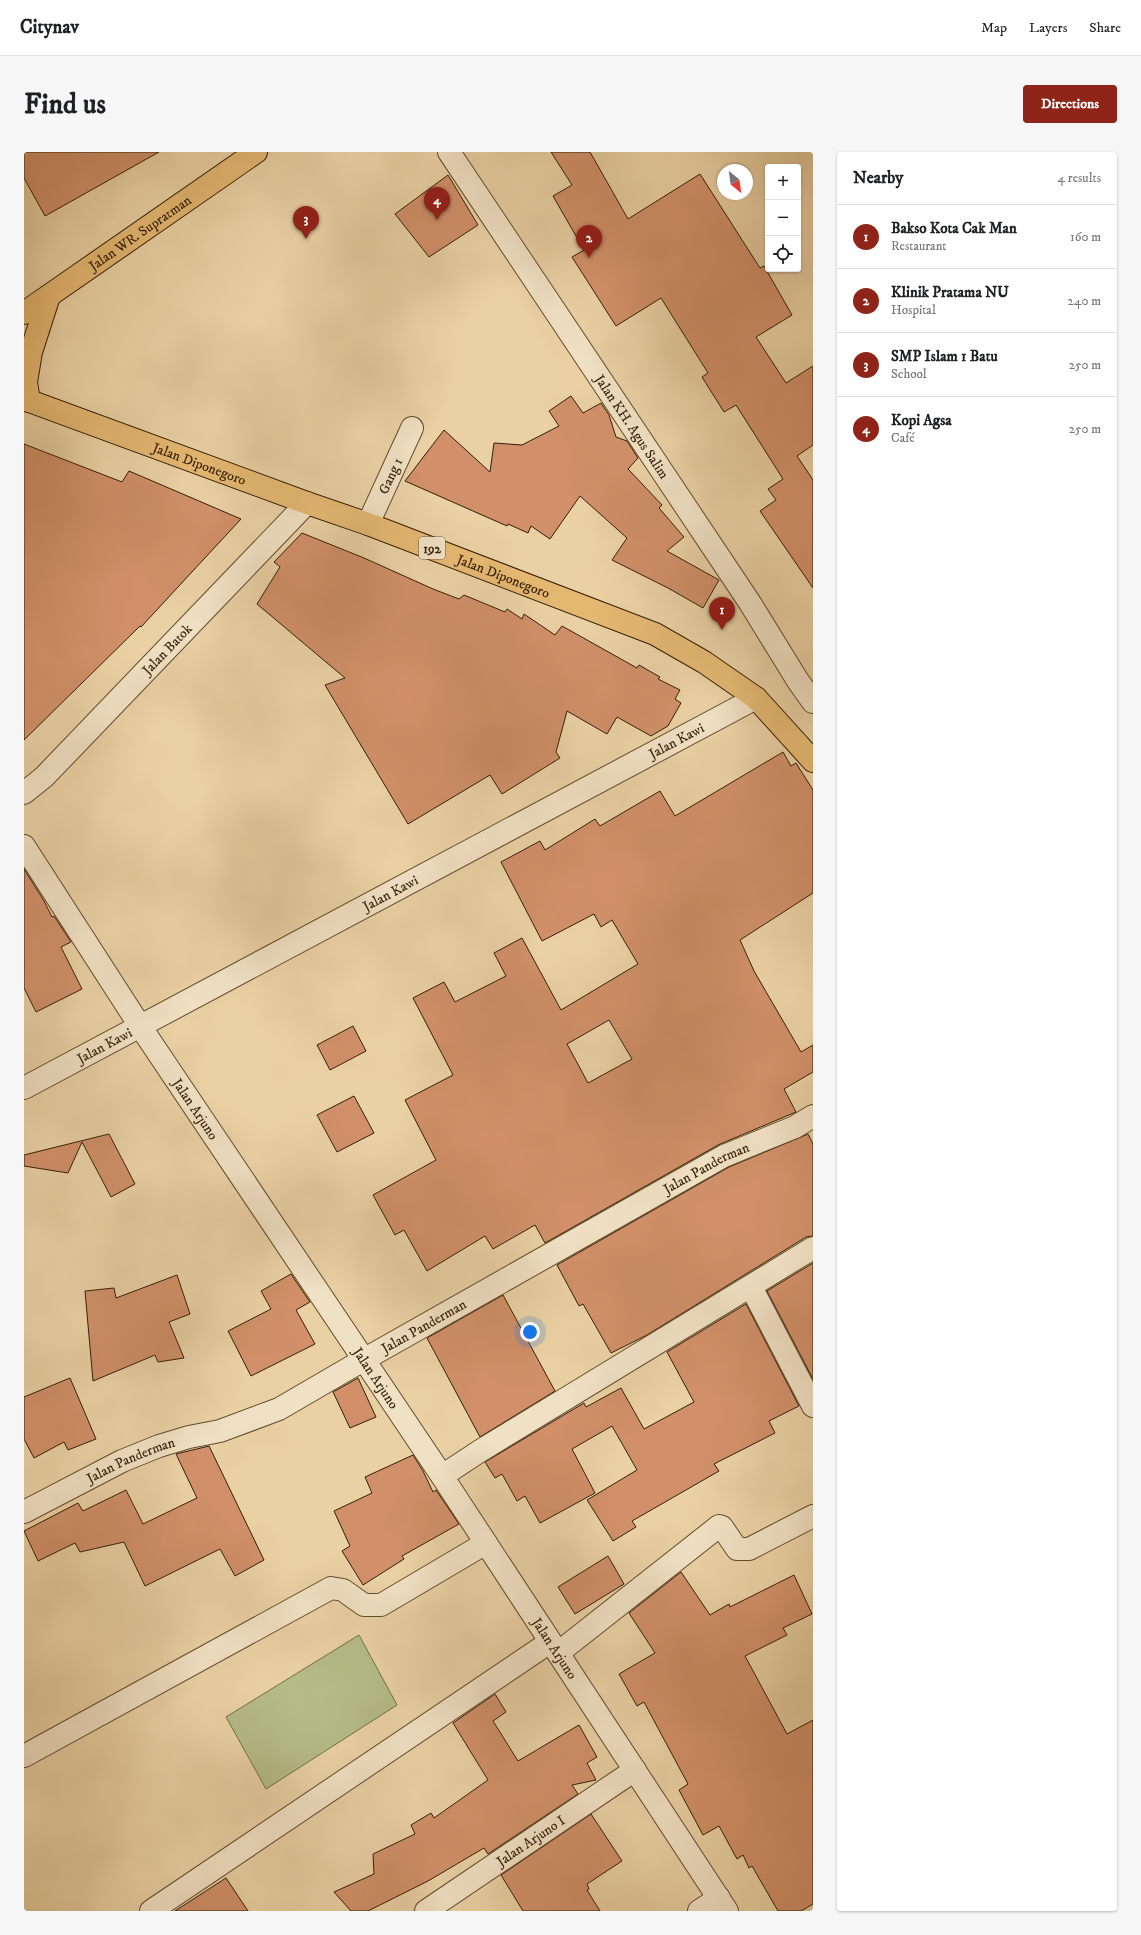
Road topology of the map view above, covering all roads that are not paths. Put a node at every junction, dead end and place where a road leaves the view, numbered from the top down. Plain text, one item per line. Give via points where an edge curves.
1 (256, 152) edge
2 (449, 152) edge
3 (49, 296) junction
4 (24, 313) edge
5 (27, 400) edge
6 (412, 428) dead end
7 (307, 504) junction
8 (368, 524) junction
9 (756, 698) junction
10 (813, 702) edge
11 (810, 757) edge
12 (24, 793) edge
13 (24, 846) edge
14 (140, 1026) junction
15 (24, 1088) edge
16 (813, 1116) edge
17 (813, 1248) edge
18 (751, 1287) junction
19 (365, 1359) junction
20 (813, 1406) edge
21 (442, 1476) junction
22 (24, 1512) edge
23 (813, 1516) edge
24 (486, 1543) junction
25 (554, 1648) junction
26 (24, 1756) edge
27 (635, 1770) junction
28 (723, 1905) edge
29 (151, 1911) edge
30 (426, 1911) edge
31 (699, 1911) edge

1 - 3 main road, Jalan WR. Supratman
2 - 10 street, Jalan KH. Agus Salim via 746,596
3 - 4 main road, Jalan WR. Supratman
3 - 5 main road via 31,352 26,382
5 - 7 main road, Jalan Diponegoro / 192
6 - 8 street, Gang 1
7 - 8 main road, Jalan Diponegoro / 192
7 - 12 street, Jalan Batok via 44,777
8 - 9 main road, Jalan Diponegoro / 192 via 655,634 704,662
9 - 11 main road, Jalan Diponegoro / 192
9 - 14 street, Jalan Kawi
13 - 14 street, Jalan Arjuno
14 - 15 street, Jalan Kawi
14 - 19 street, Jalan Arjuno
16 - 19 street, Jalan Panderman via 724,1156
17 - 18 street
18 - 20 street
18 - 21 street
19 - 21 street, Jalan Arjuno
19 - 22 street, Jalan Panderman via 279,1409 220,1431 159,1446 122,1461
21 - 24 street, Jalan Arjuno
23 - 25 street via 748,1549 737,1549 719,1526
24 - 25 street, Jalan Arjuno
24 - 26 street via 380,1605 364,1605 343,1590 331,1588
25 - 27 street, Jalan Arjuno
25 - 29 street
27 - 28 street, Jalan Arjuno
27 - 30 street, Jalan Arjuno I
28 - 31 street

